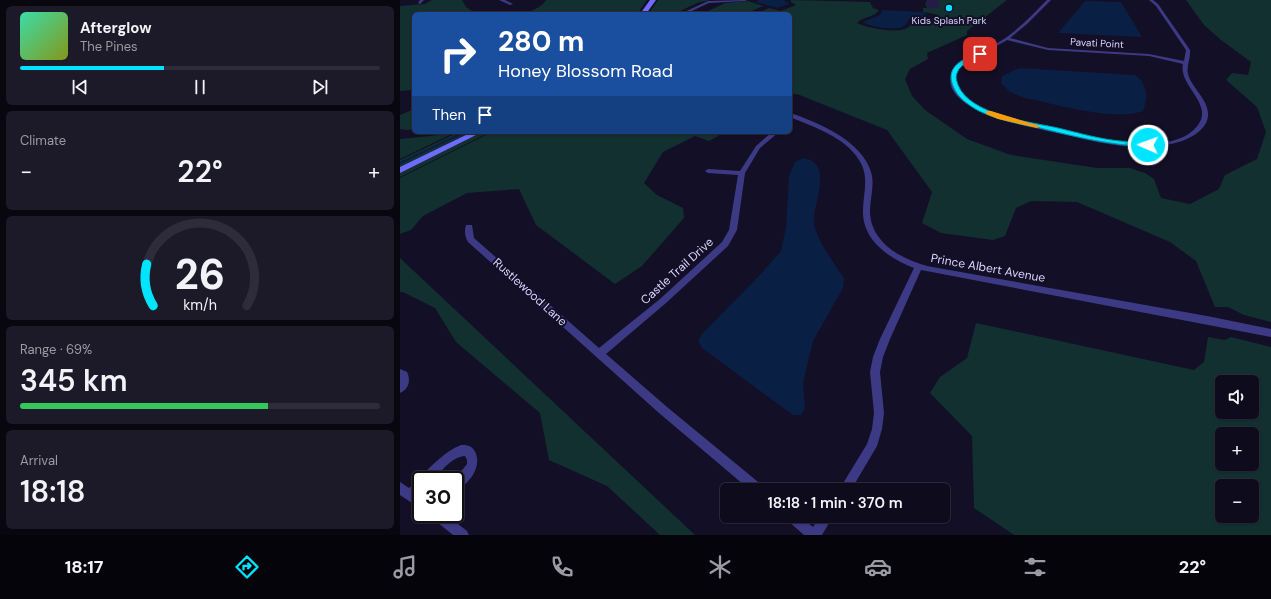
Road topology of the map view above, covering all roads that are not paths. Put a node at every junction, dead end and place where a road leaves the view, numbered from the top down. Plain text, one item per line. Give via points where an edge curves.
1 (501, 0) edge
2 (653, 0) edge
3 (745, 0) edge
4 (911, 0) edge
5 (918, 0) edge
6 (1049, 0) edge
7 (1151, 0) edge
8 (510, 4) dead end
9 (644, 12) edge
10 (686, 12) edge
11 (1007, 38) junction
12 (1186, 63) junction
13 (792, 119) edge
14 (474, 134) edge
15 (774, 134) edge
16 (400, 170) edge
17 (708, 171) dead end
18 (742, 173) junction
19 (469, 227) dead end
20 (919, 267) junction
21 (1271, 333) edge
22 (599, 354) junction
23 (400, 373) edge
24 (400, 388) edge
25 (434, 471) edge
26 (464, 475) edge
27 (751, 483) edge
28 (849, 483) edge
29 (400, 488) edge
30 (410, 495) edge
31 (448, 523) edge
32 (799, 523) edge
33 (822, 523) edge
34 (463, 535) edge
35 (814, 535) edge

1 - 8 street
2 - 9 street
3 - 10 street via 708,2
4 - 5 street
6 - 11 street
7 - 12 street via 1188,50
11 - 12 street, Pavati Point via 1048,49 1149,55
11 - 12 street via 957,67 953,78 954,85 964,98 980,109 1000,117 1121,143 1148,145 1172,142 1198,130 1205,113 1186,76
13 - 20 street, Prince Albert Avenue via 847,143 862,158 870,176 866,214 869,227 886,249
14 - 16 street
15 - 18 street, Castle Trail Drive via 758,147
17 - 18 street
18 - 22 street, Castle Trail Drive via 733,230 725,244 663,301
19 - 22 street, Rustlewood Lane via 469,236 472,240
20 - 21 street, Prince Albert Avenue
20 - 28 street via 878,357 875,372 879,413 877,429 872,446
22 - 27 street
23 - 24 street via 405,378 404,385
25 - 26 street via 451,454 467,450 472,454 473,460
29 - 30 street
31 - 34 street
32 - 35 street
33 - 35 street

